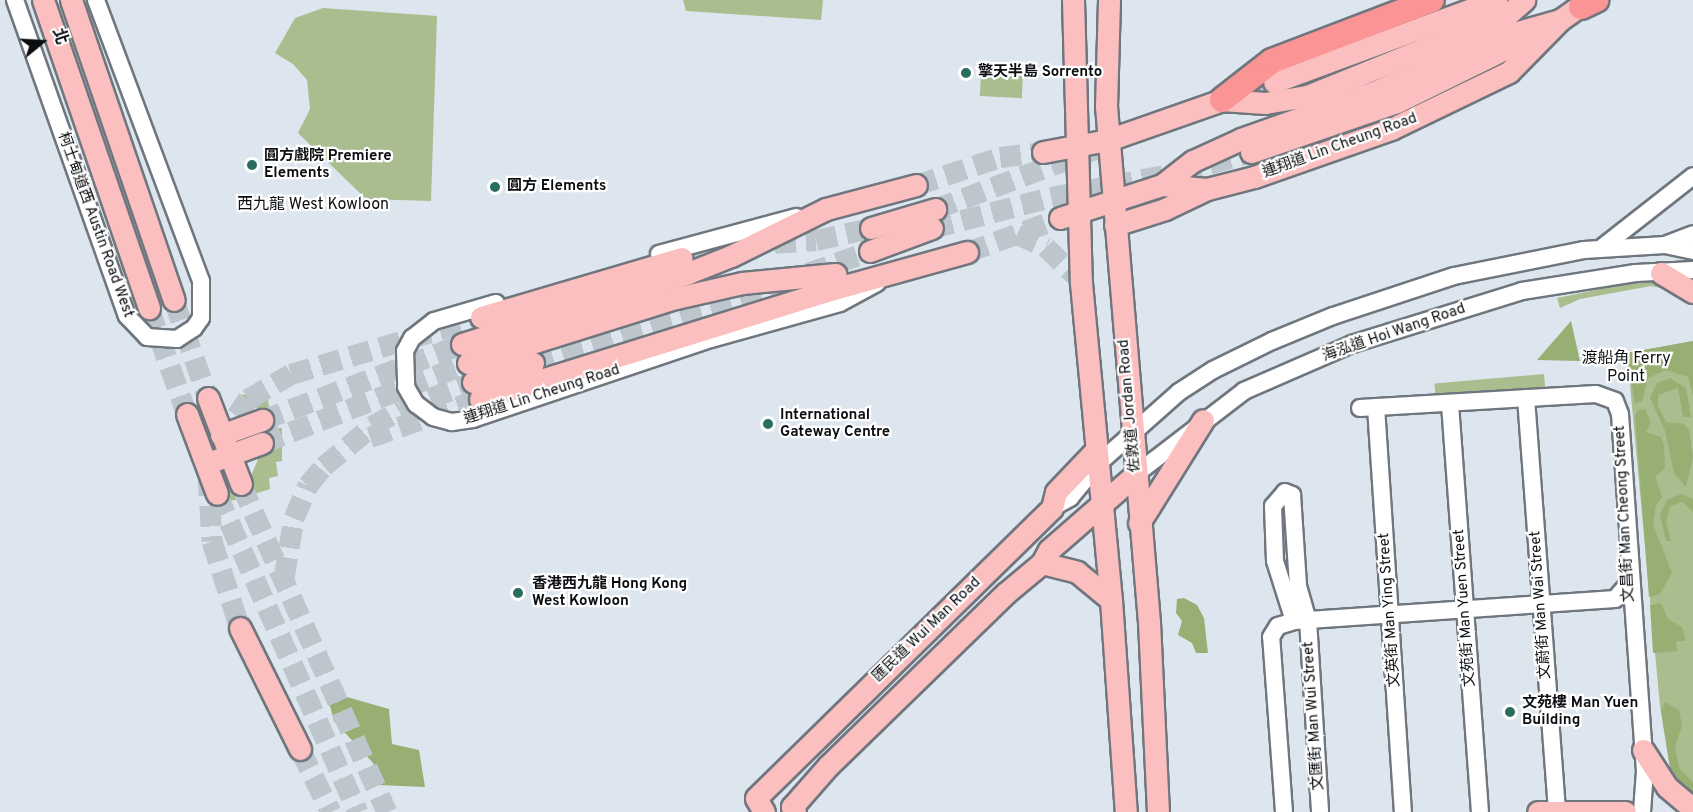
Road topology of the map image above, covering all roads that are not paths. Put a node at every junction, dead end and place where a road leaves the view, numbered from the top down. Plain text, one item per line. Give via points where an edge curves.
1 (15, 0) edge
2 (43, 0) edge
3 (71, 0) edge
4 (96, 0) edge
5 (1073, 0) edge
6 (1109, 0) edge
7 (1432, 0) edge
8 (1496, 0) edge
9 (1524, 0) edge
10 (1588, 2) edge
11 (1560, 20) junction
12 (1274, 82) tunnel mouth
13 (1222, 99) junction
14 (1075, 138) junction
15 (1108, 140) junction
16 (1041, 147) tunnel mouth
17 (1251, 152) tunnel mouth
18 (1693, 176) edge
19 (916, 184) tunnel mouth
20 (1162, 184) junction
21 (1207, 189) junction
22 (1114, 201) junction
23 (826, 209) junction
24 (1069, 215) junction
25 (1115, 225) junction
26 (871, 228) tunnel mouth
27 (1693, 234) edge
28 (1665, 245) junction
29 (1600, 249) junction
30 (870, 251) tunnel mouth
31 (1693, 251) edge
32 (967, 252) tunnel mouth
33 (682, 258) tunnel mouth
34 (1693, 270) edge
35 (1661, 273) junction
36 (836, 274) dead end
37 (883, 279) junction
38 (1693, 292) edge
39 (174, 300) tunnel mouth
40 (149, 308) tunnel mouth
41 (481, 317) tunnel mouth
42 (533, 363) tunnel mouth
43 (471, 372) junction
44 (208, 398) tunnel mouth
45 (1526, 398) junction
46 (1450, 404) junction
47 (1368, 408) joint
48 (187, 414) tunnel mouth
49 (262, 420) tunnel mouth
50 (1203, 420) junction
51 (1132, 433) junction
52 (221, 435) junction
53 (262, 443) tunnel mouth
54 (229, 455) junction
55 (1098, 457) junction
56 (204, 465) junction
57 (1136, 474) junction
58 (241, 484) tunnel mouth
59 (217, 494) tunnel mouth
60 (1102, 505) junction
61 (1139, 523) junction
62 (1042, 563) junction
63 (1629, 583) junction
64 (1615, 599) junction
65 (1111, 600) junction
66 (1541, 604) junction
67 (1465, 610) junction
68 (1390, 615) junction
69 (1631, 616) junction
70 (1301, 621) junction
71 (240, 628) tunnel mouth
72 (300, 749) tunnel mouth
73 (1643, 750) junction
74 (760, 805) edge
75 (1693, 809) edge
76 (794, 810) edge
77 (1547, 811) edge
78 (1126, 812) edge
79 (1158, 812) edge
80 (1284, 812) edge
81 (1320, 812) edge
82 (1403, 812) edge
83 (1480, 812) edge
84 (1625, 812) edge
85 (1642, 812) edge

1 - 4 street, 柯士甸道西 Austin Road West via 127,316 147,337 177,339 201,318 201,280
2 - 40 main road, 柯士甸道西 Austin Road West
3 - 39 main road
5 - 14 main road
6 - 15 main road, 佐敦道 Jordan Road via 1104,67
7 - 13 highway via 1272,61
8 - 12 main road
9 - 13 main road via 1507,15 1307,96 1266,103
10 - 11 main road, 連翔道 Lin Cheung Road
11 - 17 main road via 1498,56 1397,102
11 - 20 main road via 1496,38 1374,92 1241,139 1193,161
11 - 21 main road, 連翔道 Lin Cheung Road via 1509,72 1445,106 1361,141
13 - 15 main road
14 - 15 main road
14 - 16 main road
14 - 24 main road
15 - 22 main road, 佐敦道 Jordan Road
18 - 29 street
19 - 23 main road, 連翔道 Lin Cheung Road
20 - 21 main road, 連翔道 Lin Cheung Road
20 - 22 main road, 連翔道 Lin Cheung Road
21 - 25 main road
22 - 24 main road, 連翔道 Lin Cheung Road
22 - 25 main road, 佐敦道 Jordan Road
23 - 37 street, 連翔道 Lin Cheung Road via 434,321 417,333 405,351 406,387 416,404 433,417 452,422 473,420 711,339 840,303
23 - 43 main road, 連翔道 Lin Cheung Road via 731,256
24 - 55 main road
25 - 51 main road, 佐敦道 Jordan Road
26 - 30 main road via 934,218
27 - 28 street
28 - 29 street
28 - 31 street
29 - 51 street via 1454,276 1333,316 1213,370 1179,392
32 - 37 main road, 連翔道 Lin Cheung Road
33 - 41 main road
34 - 35 street, 海泓道 Hoi Wang Road
35 - 38 main road
35 - 50 street, 海泓道 Hoi Wang Road via 1582,280 1522,291 1423,320 1352,344 1244,391
36 - 43 main road via 742,282 676,298
37 - 43 main road
42 - 43 main road
44 - 52 main road
45 - 46 street, 文昌街 Man Cheong Street
45 - 63 street, 文昌街 Man Cheong Street via 1603,394 1615,401 1620,414
45 - 66 street, 文蔚街 Man Wai Street
46 - 47 street, 文昌街 Man Cheong Street
46 - 67 street, 文苑街 Man Yuen Street
47 - 68 street, 文英街 Man Ying Street
48 - 56 main road
49 - 52 main road
50 - 57 street, 海泓道 Hoi Wang Road
50 - 61 main road
51 - 55 street
51 - 57 main road, 佐敦道 Jordan Road
52 - 54 main road
53 - 54 main road
54 - 56 main road
54 - 58 main road
55 - 60 main road
55 - 74 main road, 匯民道 Wui Man Road via 1056,492 1052,508
56 - 59 main road
57 - 60 main road, 海泓道 Hoi Wang Road
57 - 61 main road, 佐敦道 Jordan Road
60 - 62 main road, 匯民道 Wui Man Road via 1049,550
60 - 65 main road
61 - 79 main road, 佐敦道 Jordan Road
62 - 65 main road via 1077,572
62 - 76 main road, 匯民道 Wui Man Road via 967,630
63 - 64 street
63 - 69 street, 文昌街 Man Cheong Street
64 - 66 street
64 - 69 street
65 - 78 main road
66 - 67 street
66 - 77 street, 文蔚街 Man Wai Street
67 - 68 street
67 - 83 street, 文苑街 Man Yuen Street
68 - 70 street
68 - 82 street, 文英街 Man Ying Street
69 - 73 street, 文昌街 Man Cheong Street
70 - 70 street, 文匯街 Man Wui Street via 1278,579 1274,550 1273,506 1285,492 1292,495
70 - 80 street, 文匯街 Man Wui Street via 1275,628 1271,637
70 - 81 street, 文匯街 Man Wui Street
71 - 72 main road
73 - 75 main road via 1667,787
73 - 85 street, 文昌街 Man Cheong Street via 1646,789
77 - 84 main road

